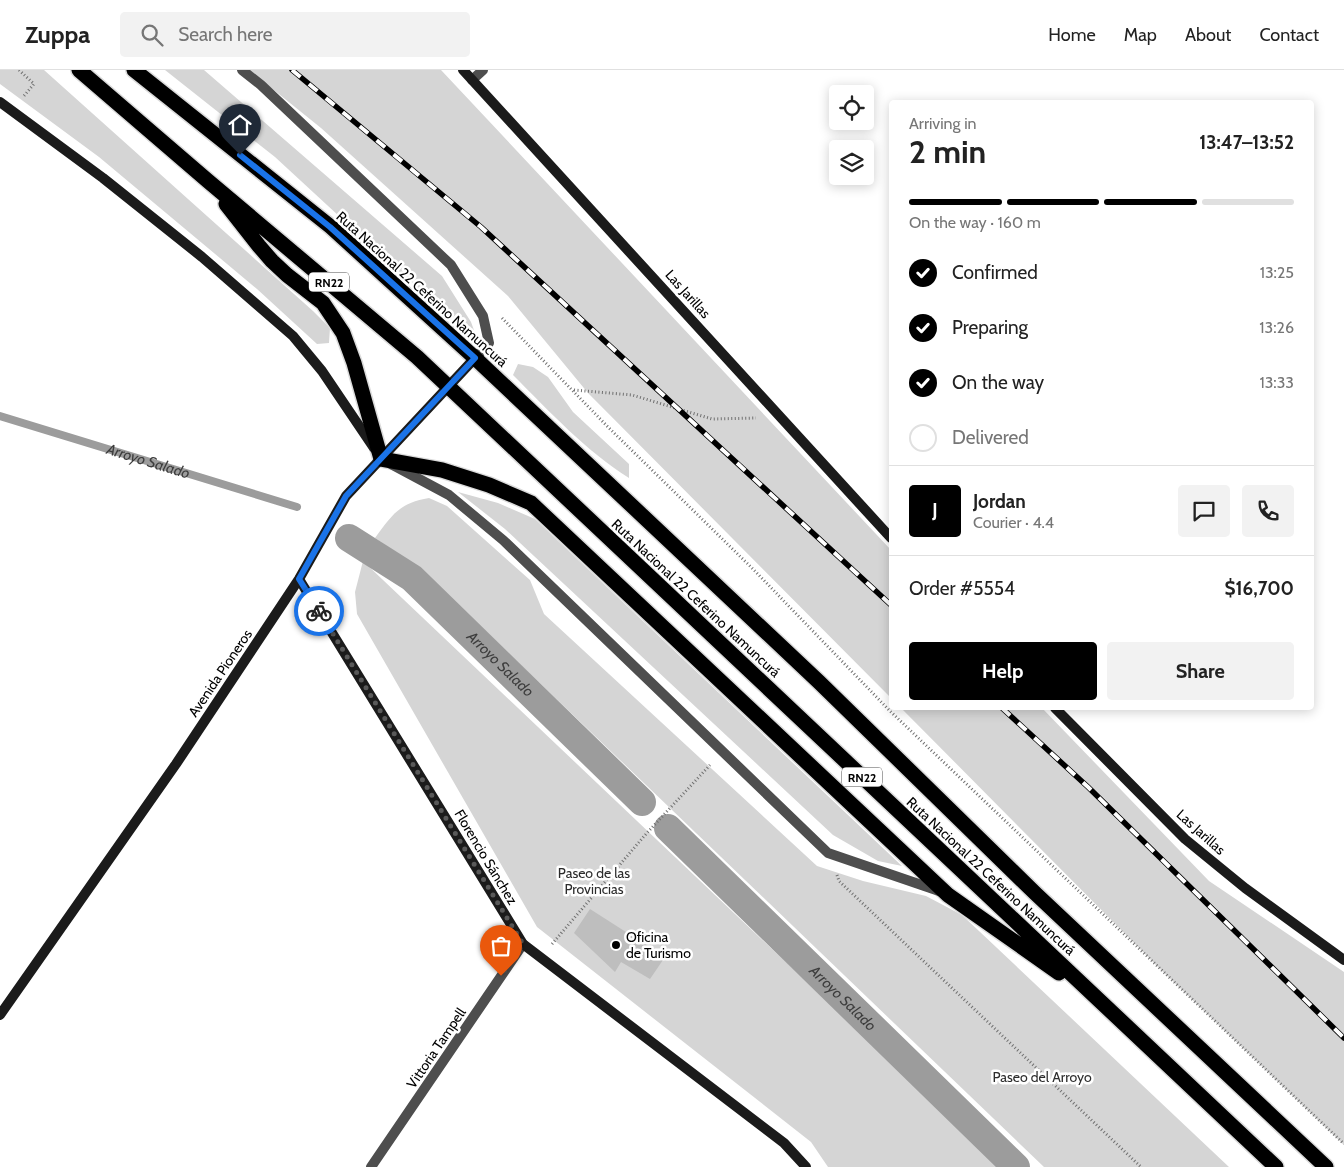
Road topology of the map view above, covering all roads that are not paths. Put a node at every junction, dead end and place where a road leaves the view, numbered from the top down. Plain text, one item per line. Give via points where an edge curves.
1 (79, 70) edge
2 (134, 70) edge
3 (242, 70) edge
4 (463, 70) edge
5 (483, 70) edge
6 (472, 80) junction
7 (0, 102) edge
8 (208, 181) junction
9 (475, 358) junction
10 (449, 386) junction
11 (381, 459) junction
12 (889, 536) edge
13 (299, 579) junction
14 (1057, 710) edge
15 (948, 894) junction
16 (523, 944) junction
17 (1344, 960) edge
18 (1105, 1006) junction
19 (0, 1015) edge
20 (805, 1166) edge
21 (371, 1167) edge
22 (1276, 1167) edge
23 (1326, 1167) edge

1 - 8 highway, Ruta Nacional 22 Ceferino Namuncurá / RN22
2 - 9 highway, Ruta Nacional 22 Ceferino Namuncurá / RN22 via 330,227
3 - 9 street via 451,265 483,316 489,343
4 - 6 street, Las Jarillas
5 - 6 street
6 - 12 street, Las Jarillas
7 - 11 street via 202,257 293,336 322,371
8 - 10 highway, Ruta Nacional 22 Ceferino Namuncurá / RN22
8 - 11 highway via 258,246 287,275 322,302 343,333
9 - 10 street, Avenida Pioneros
9 - 23 highway, Ruta Nacional 22 Ceferino Namuncurá / RN22
10 - 11 street, Avenida Pioneros
10 - 18 highway, Ruta Nacional 22 Ceferino Namuncurá / RN22
11 - 13 street, Avenida Pioneros via 346,496
11 - 15 street via 449,495 503,540 828,853
11 - 15 highway via 442,470 531,503
13 - 16 street, Florencio Sánchez
13 - 19 street, Avenida Pioneros via 176,764
14 - 17 street, Las Jarillas via 1185,840
15 - 18 highway
16 - 20 street, Florencio Sánchez via 784,1143
16 - 21 street, Vittoria Tampell
18 - 22 highway, Ruta Nacional 22 Ceferino Namuncurá / RN22

